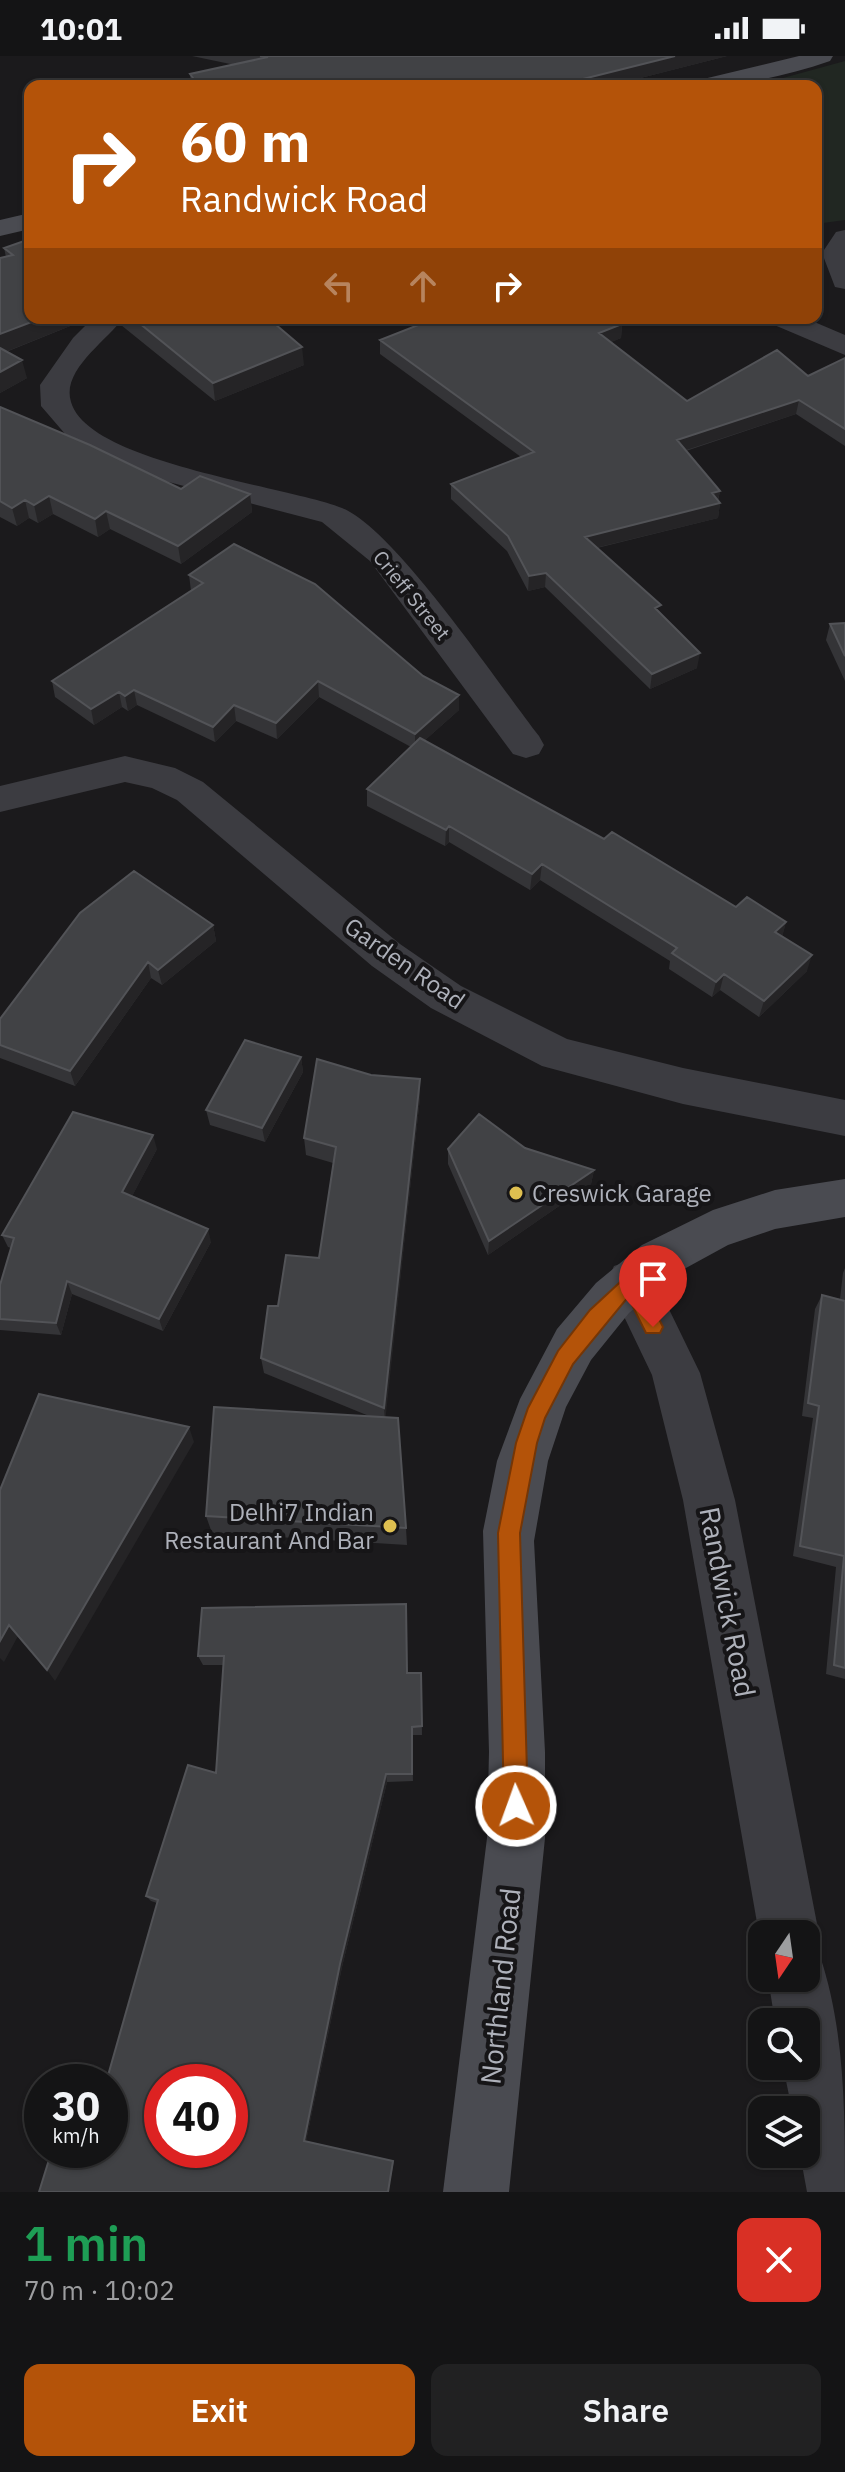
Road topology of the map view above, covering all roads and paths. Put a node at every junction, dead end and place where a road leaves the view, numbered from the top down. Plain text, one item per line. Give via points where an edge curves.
1 (822, 56) edge
2 (732, 80) edge
3 (24, 222) edge
4 (0, 228) edge
5 (845, 238) edge
6 (845, 281) edge
7 (103, 324) edge
8 (798, 324) edge
9 (841, 340) edge
10 (526, 745) dead end
11 (0, 799) edge
12 (845, 1118) edge
13 (845, 1198) edge
14 (631, 1281) junction
15 (786, 1920) edge
16 (818, 2080) edge
17 (476, 2192) edge
18 (840, 2192) edge

1 - 2 street
3 - 4 street
5 - 6 street via 835,253
7 - 10 street, Crieff Street via 55,385 56,406 77,429 122,460 333,515 382,554
8 - 9 street
11 - 12 street, Garden Road via 125,769 162,777 190,791 337,916 446,997 557,1054
13 - 14 street, Northland Road via 797,1202 720,1225 671,1250
14 - 15 street, Randwick Road via 676,1373 709,1500
14 - 17 street, Northland Road via 577,1340 554,1375 526,1443 509,1533 517,1837
16 - 18 street

